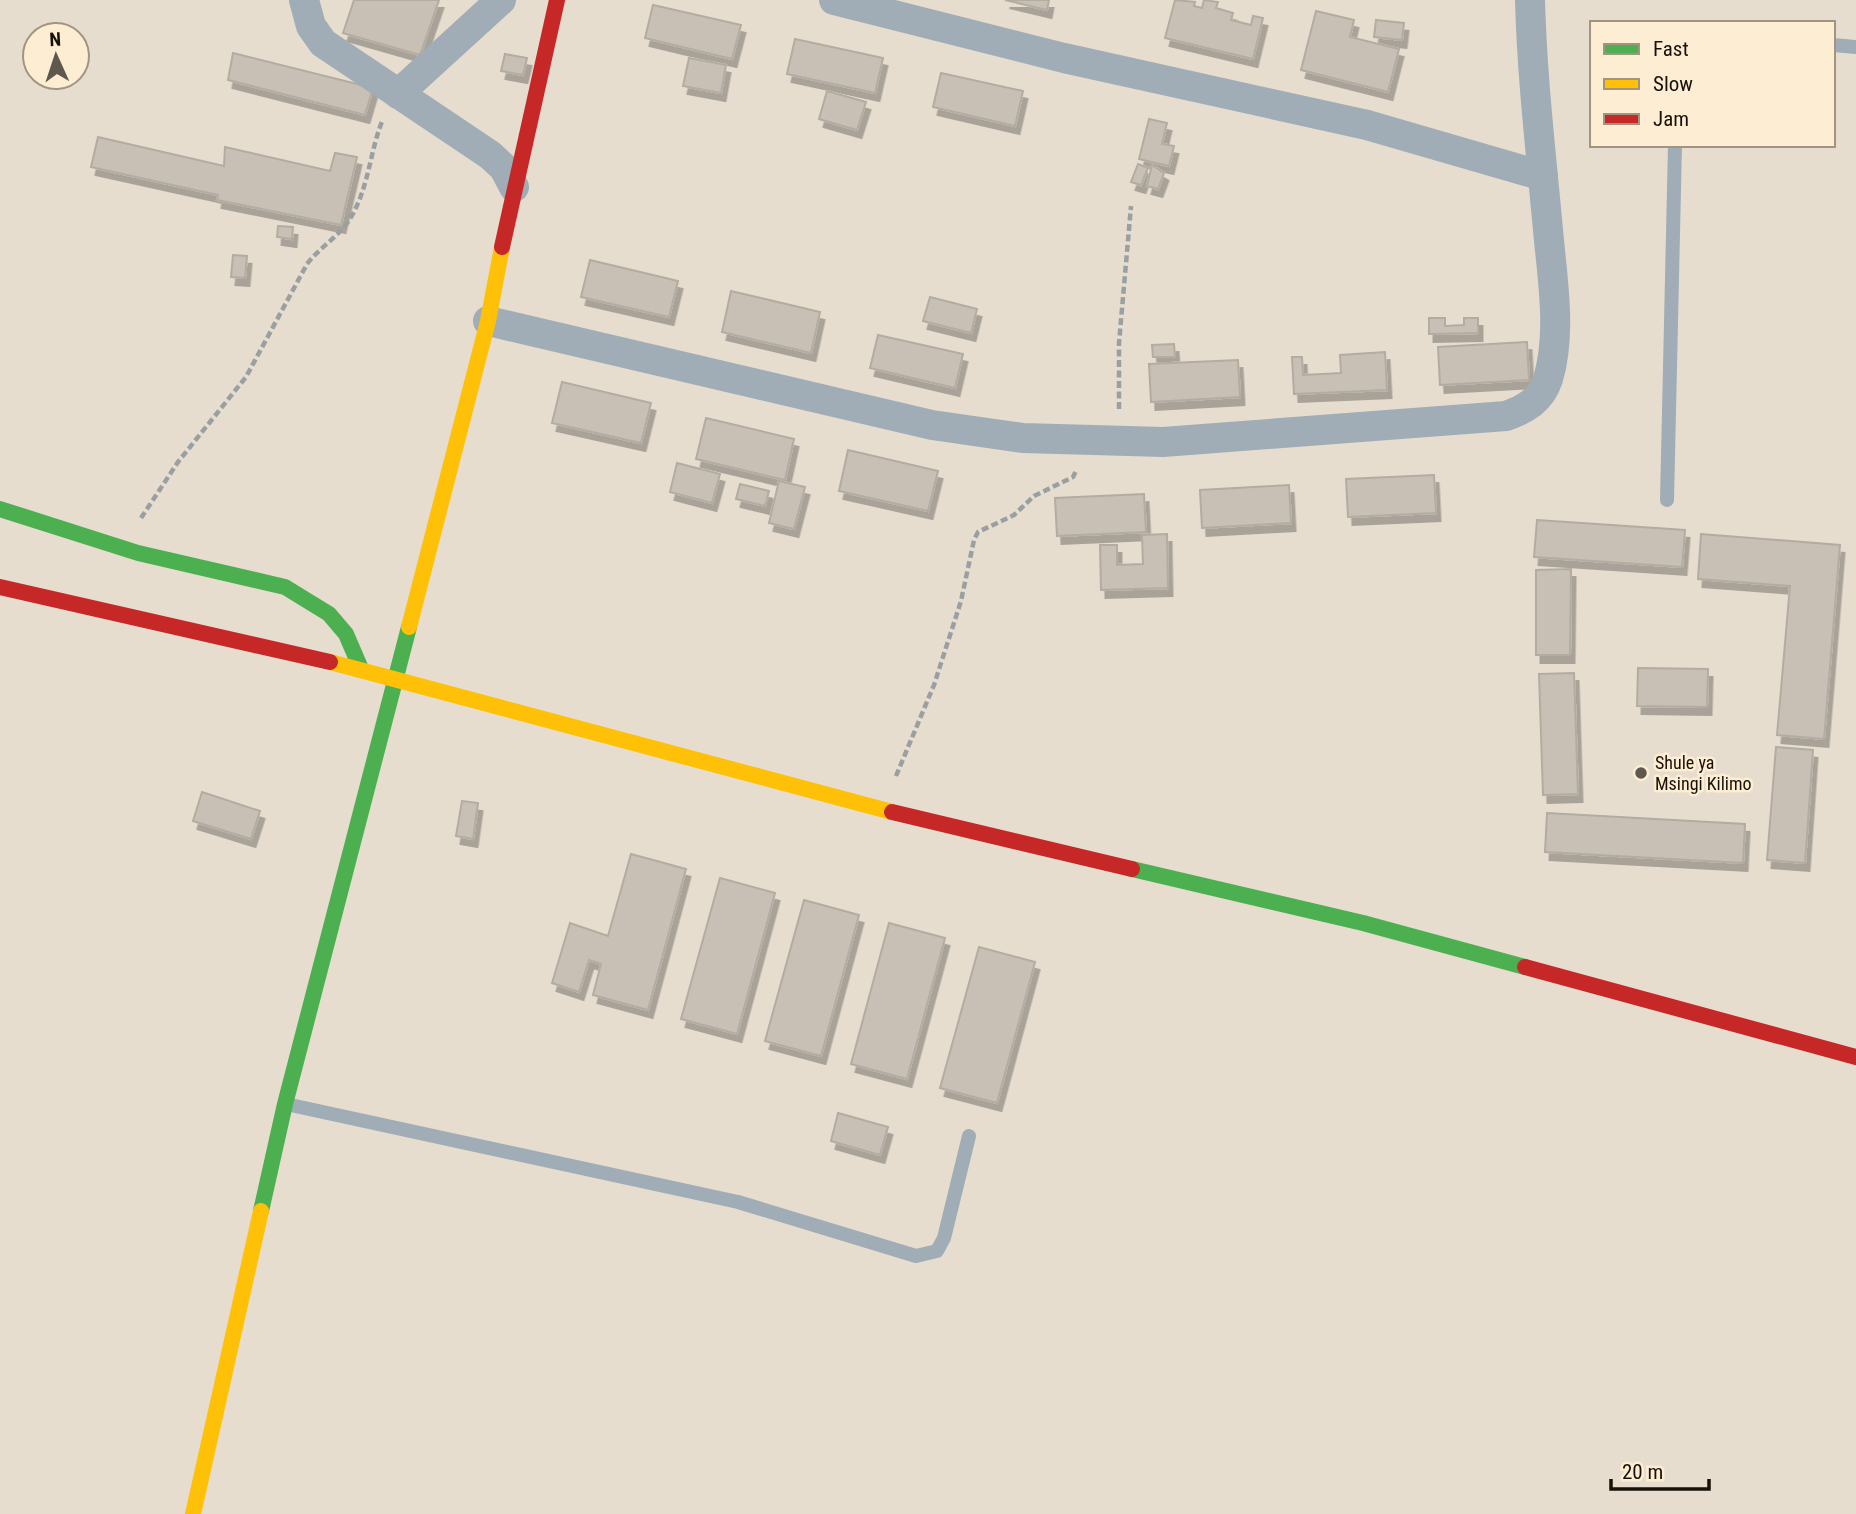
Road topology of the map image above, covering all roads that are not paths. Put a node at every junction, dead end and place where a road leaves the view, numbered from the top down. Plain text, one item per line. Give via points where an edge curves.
1 (304, 0) edge
2 (501, 0) edge
3 (557, 0) edge
4 (834, 0) edge
5 (1530, 0) edge
6 (1835, 45) edge
7 (1856, 47) edge
8 (398, 94) junction
9 (1675, 147) edge
10 (1543, 176) junction
11 (514, 187) junction
12 (488, 321) junction
13 (1667, 500) dead end
14 (0, 509) edge
15 (0, 587) edge
16 (361, 669) junction
17 (396, 679) junction
18 (1856, 1057) edge
19 (285, 1104) junction
20 (969, 1136) dead end
21 (193, 1514) edge

1 - 8 street via 311,26 323,43
2 - 8 street
3 - 11 street
4 - 10 street via 1064,58 1367,125
5 - 10 street via 1532,76
6 - 7 lane
8 - 11 street via 490,155
9 - 13 lane
10 - 12 street via 1551,270 1551,363 1540,396 1524,410 1464,422 1163,442 1083,442 977,433
11 - 12 street
12 - 17 street
14 - 16 street via 124,549 272,581 330,617 345,634
15 - 16 street
16 - 17 street
17 - 18 street via 882,810 1363,923
17 - 19 street
19 - 20 lane via 738,1202 916,1256 937,1251 944,1238
19 - 21 street

